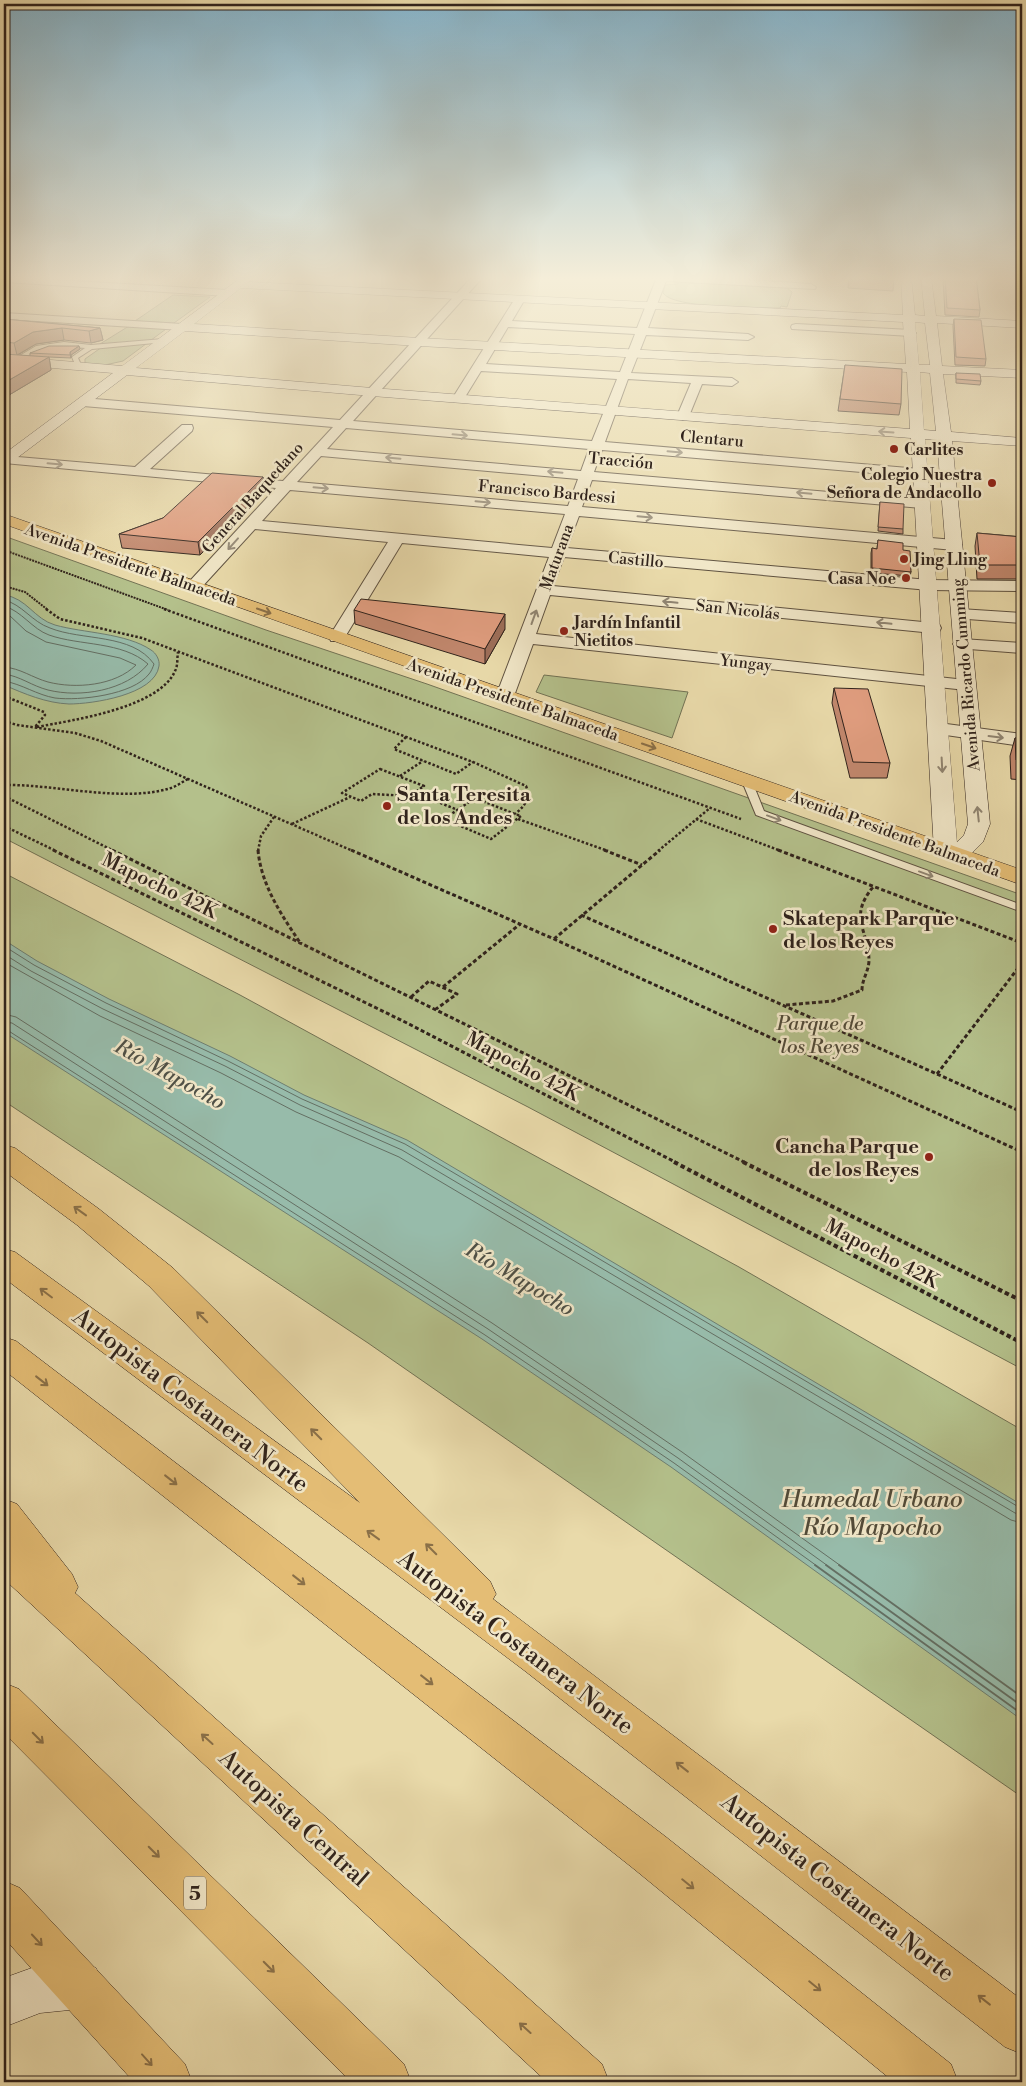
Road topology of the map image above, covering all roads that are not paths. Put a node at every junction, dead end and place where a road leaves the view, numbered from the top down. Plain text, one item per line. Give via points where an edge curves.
1 (120, 374) edge
2 (164, 374) edge
3 (389, 374) edge
4 (473, 374) edge
5 (612, 374) edge
6 (913, 374) edge
7 (936, 374) edge
8 (624, 375) junction
9 (698, 380) junction
10 (732, 382) dead end
11 (372, 392) junction
12 (458, 399) junction
13 (83, 402) junction
14 (610, 411) junction
15 (683, 416) junction
16 (342, 425) junction
17 (188, 428) dead end
18 (918, 435) junction
19 (944, 437) junction
20 (1022, 442) edge
21 (598, 446) junction
22 (317, 452) junction
23 (5, 460) edge
24 (138, 472) junction
25 (920, 473) junction
26 (587, 474) junction
27 (287, 485) junction
28 (922, 504) junction
29 (574, 510) junction
30 (4, 519) edge
31 (251, 524) junction
32 (398, 538) junction
33 (925, 542) junction
34 (954, 545) junction
35 (558, 552) junction
36 (957, 584) junction
37 (929, 585) junction
38 (194, 586) junction
39 (1022, 586) edge
40 (544, 590) junction
41 (960, 614) junction
42 (1022, 618) edge
43 (932, 628) junction
44 (337, 637) junction
45 (526, 638) junction
46 (962, 644) junction
47 (1022, 648) edge
48 (936, 682) junction
49 (966, 685) junction
50 (505, 696) junction
51 (940, 730) junction
52 (970, 734) junction
53 (1022, 740) edge
54 (747, 781) junction
55 (952, 853) junction
56 (1022, 878) edge
57 (1022, 909) edge
58 (4, 1156) edge
59 (4, 1262) edge
60 (4, 1351) edge
61 (4, 1516) edge
62 (4, 1554) edge
63 (102, 1643) junction
64 (539, 1657) junction
65 (4, 1704) edge
66 (4, 1904) edge
67 (79, 1985) junction
68 (4, 2003) edge
69 (1022, 2030) edge
70 (167, 2082) edge
71 (386, 2082) edge
72 (584, 2082) edge
73 (933, 2082) edge

1 - 13 main road
2 - 11 main road
3 - 11 street, General Baquedano
4 - 12 street
5 - 8 street
6 - 18 main road, Avenida Ricardo Cumming
7 - 19 main road, Avenida Ricardo Cumming
8 - 9 street
8 - 14 street, Maturana
9 - 10 street
9 - 15 street
11 - 12 main road
11 - 16 street, General Baquedano
12 - 14 main road
13 - 16 street, Clentaru
13 - 23 main road
14 - 15 main road
14 - 21 street, Maturana
18 -> 15 main road
16 -> 21 street, Clentaru
16 - 22 street, General Baquedano
17 - 24 street
18 - 19 main road
18 - 25 main road, Avenida Ricardo Cumming
19 - 20 main road
19 - 34 main road, Avenida Ricardo Cumming
21 -> 25 street, Clentaru
21 - 26 street, Maturana
26 -> 22 street, Tracción
22 - 27 street, General Baquedano
23 -> 24 street, Francisco Bardessi
24 - 27 street, Francisco Bardessi
25 - 28 main road, Avenida Ricardo Cumming
28 -> 26 street, Tracción
26 - 29 street, Maturana
27 -> 29 street, Francisco Bardessi
27 - 31 street, General Baquedano
28 - 33 main road, Avenida Ricardo Cumming
29 -> 33 street, Francisco Bardessi
29 - 35 street, Maturana
30 - 38 main road, Avenida Presidente Balmaceda
31 - 32 street, Castillo
31 -> 38 street, General Baquedano
32 - 35 street, Castillo
32 - 44 street
33 - 34 street, Francisco Bardessi
33 - 37 main road, Avenida Ricardo Cumming
34 - 36 main road, Avenida Ricardo Cumming
35 - 37 street, Castillo
35 - 40 street, Maturana
36 - 37 street, Castillo
36 - 39 street, Castillo
36 - 41 main road, Avenida Ricardo Cumming
37 - 43 main road, Avenida Ricardo Cumming
38 -> 44 main road, Avenida Presidente Balmaceda
43 -> 40 street, San Nicolás
45 -> 40 street, Maturana
41 - 42 street
41 - 46 main road, Avenida Ricardo Cumming
43 - 48 main road, Avenida Ricardo Cumming
44 - 50 main road, Avenida Presidente Balmaceda
45 - 48 street, Yungay
45 - 50 street, Maturana
46 - 47 street
46 - 49 main road, Avenida Ricardo Cumming
48 - 49 street, Yungay
48 - 51 main road, Avenida Ricardo Cumming
49 - 52 main road, Avenida Ricardo Cumming
50 -> 54 main road, Avenida Presidente Balmaceda
51 - 52 street
51 -> 55 main road, Avenida Ricardo Cumming
52 -> 53 street
55 -> 52 main road, Avenida Ricardo Cumming via 975,837 979,824
54 - 55 main road, Avenida Presidente Balmaceda
54 -> 57 lane via 760,813
55 - 56 main road, Avenida Presidente Balmaceda
64 -> 58 main road via 161,1277 88,1217
64 -> 59 main road, Autopista Costanera Norte
60 -> 73 main road via 650,1853
61 - 63 main road
62 - 63 main road, Autopista Central
72 -> 63 main road, Autopista Central
69 -> 64 main road, Autopista Costanera Norte
65 -> 71 main road, 5
66 -> 67 main road
67 - 68 main road via 41,1988
67 -> 70 main road

